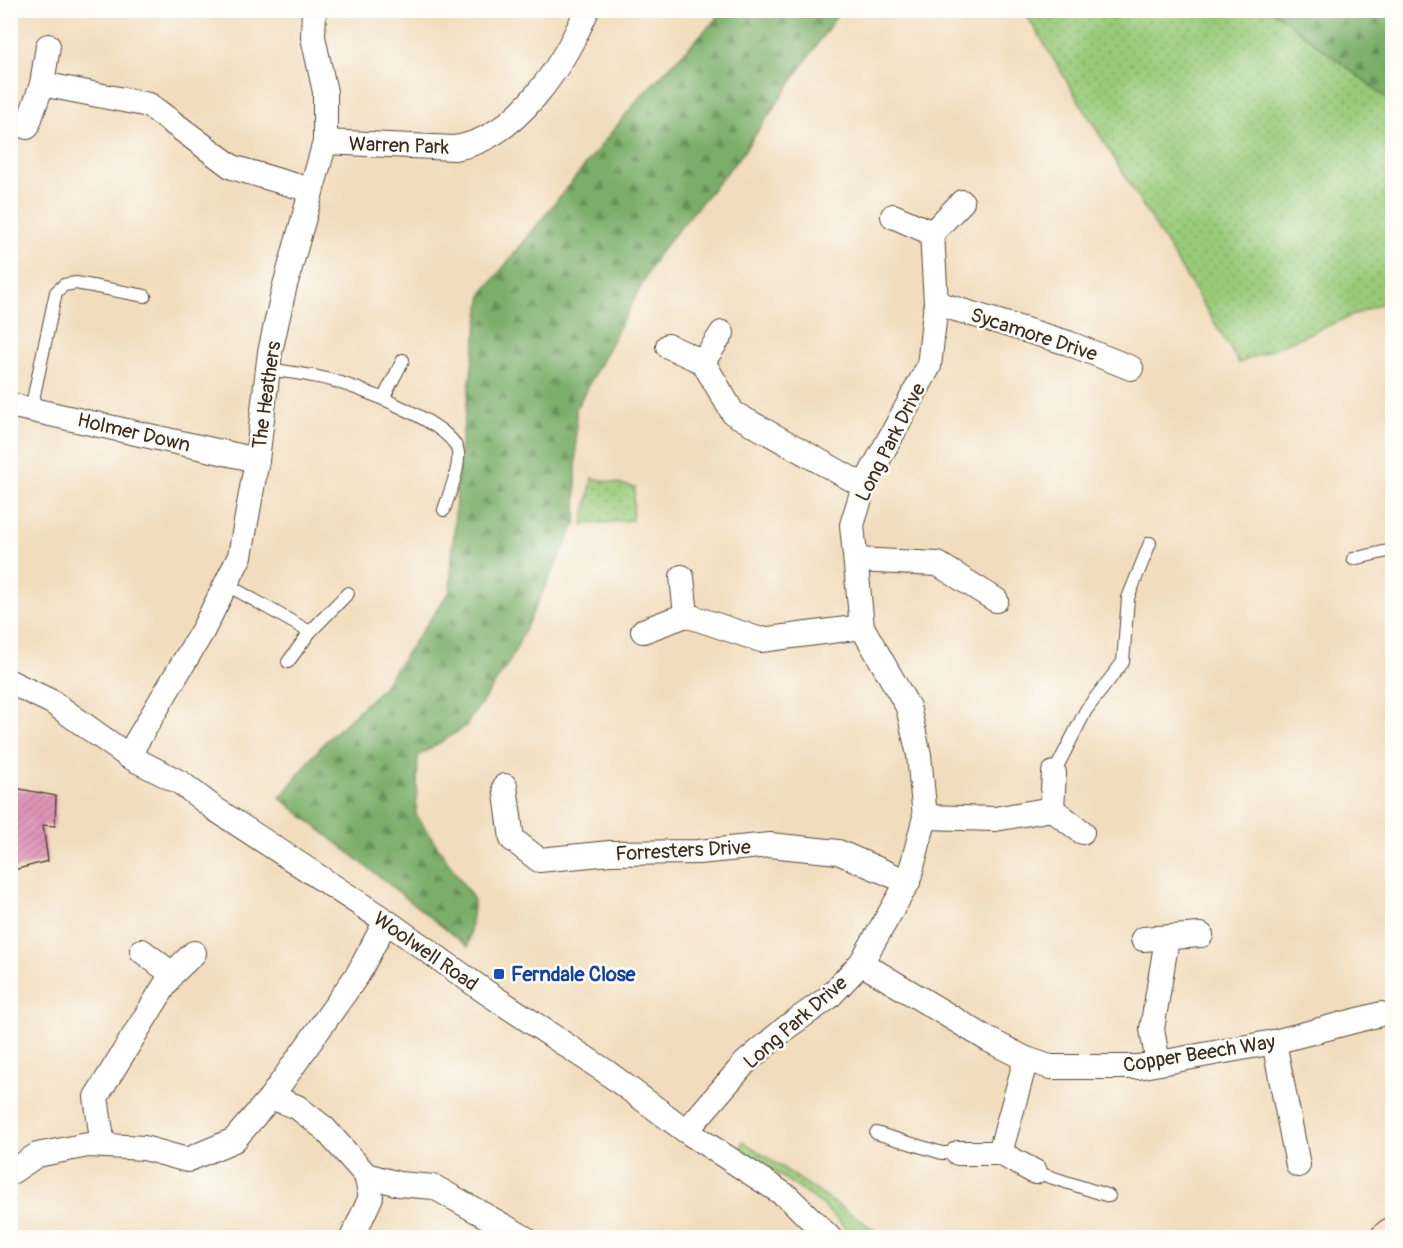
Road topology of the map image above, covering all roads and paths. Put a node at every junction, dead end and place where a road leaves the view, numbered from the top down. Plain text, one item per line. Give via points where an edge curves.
1 (314, 10) edge
2 (587, 10) edge
3 (48, 46) dead end
4 (42, 84) junction
5 (27, 127) dead end
6 (325, 142) junction
7 (310, 189) junction
8 (962, 202) dead end
9 (892, 216) dead end
10 (932, 233) junction
11 (145, 297) dead end
12 (936, 303) junction
13 (722, 333) dead end
14 (668, 346) dead end
15 (403, 360) dead end
16 (703, 362) junction
17 (1131, 368) dead end
18 (268, 369) junction
19 (383, 399) junction
20 (21, 407) edge
21 (257, 460) junction
22 (864, 486) junction
23 (444, 510) dead end
24 (1150, 543) dead end
25 (1392, 550) edge
26 (1353, 559) dead end
27 (856, 560) junction
28 (682, 577) dead end
29 (226, 584) junction
30 (348, 593) dead end
31 (996, 600) dead end
32 (686, 615) junction
33 (862, 627) junction
34 (643, 631) dead end
35 (310, 632) junction
36 (288, 662) dead end
37 (10, 682) edge
38 (128, 756) junction
39 (1054, 773) joint
40 (505, 786) dead end
41 (1052, 809) junction
42 (925, 817) junction
43 (1082, 832) dead end
44 (908, 882) junction
45 (387, 921) junction
46 (1201, 935) dead end
47 (1143, 939) dead end
48 (1167, 939) junction
49 (142, 951) dead end
50 (194, 953) dead end
51 (861, 963) junction
52 (172, 974) junction
53 (1381, 1014) dead end
54 (1274, 1042) junction
55 (1026, 1059) junction
56 (1158, 1063) junction
57 (271, 1097) junction
58 (686, 1131) junction
59 (876, 1133) dead end
60 (103, 1146) junction
61 (958, 1153) joint
62 (1000, 1153) junction
63 (1298, 1165) dead end
64 (1035, 1172) joint
65 (10, 1173) edge
66 (366, 1175) junction
67 (1109, 1196) dead end
68 (1392, 1234) edge
69 (352, 1238) edge
70 (525, 1238) edge
71 (830, 1238) edge
72 (1387, 1238) edge

1 - 6 street, The Heathers via 313,37 325,92
2 - 6 street, Warren Park via 545,85 493,135 471,146 454,148
3 - 4 street
4 - 5 street
4 - 7 street via 149,105 232,167
6 - 7 street, The Heathers
7 - 18 street, The Heathers
8 - 10 street
9 - 10 street
10 - 12 street, Long Park Drive
11 - 20 lane via 76,283 64,285 56,292
12 - 17 street, Sycamore Drive via 1068,343
12 - 22 street, Long Park Drive via 929,366
13 - 16 street
14 - 16 street
15 - 19 lane
16 - 22 street via 732,413
18 - 19 lane via 339,382
18 - 21 street, The Heathers
19 - 23 lane via 444,430 453,440 458,452
20 - 21 street, Holmer Down
21 - 29 street, The Heathers via 240,556
22 - 27 street, Long Park Drive via 852,525
24 - 39 lane via 1128,598 1123,662 1086,710
25 - 26 lane
27 - 31 street via 938,564
27 - 33 street, Long Park Drive
28 - 32 street
29 - 35 lane
29 - 38 street, The Heathers
30 - 35 lane
32 - 33 street via 761,640
32 - 34 street
33 - 42 street, Long Park Drive via 908,707 919,755
35 - 36 lane
37 - 38 street, Woolwell Road via 52,702
38 - 45 street, Woolwell Road via 182,783 214,809
39 - 41 street
40 - 44 street, Forresters Drive via 512,839 538,860 770,845 838,852
41 - 42 street via 995,819
41 - 43 street
42 - 44 street, Long Park Drive
44 - 51 street, Long Park Drive
45 - 57 street via 358,974
45 - 58 street, Woolwell Road
46 - 48 street
47 - 48 street
48 - 56 street via 1152,1029
49 - 52 street
50 - 52 street
51 - 55 street, Copper Beech Way
51 - 58 street, Long Park Drive via 828,998 745,1063
52 - 60 street via 96,1097
53 - 54 street, Copper Beech Way
54 - 56 street, Copper Beech Way
54 - 63 street
55 - 56 street, Copper Beech Way via 1050,1067 1137,1067
55 - 62 street
57 - 60 street via 234,1140 187,1160 144,1148
57 - 66 street via 297,1107 324,1128
58 - 71 street, Woolwell Road via 788,1197
59 - 61 lane via 942,1153
60 - 65 street via 88,1144 37,1155
61 - 62 street
62 - 64 street
64 - 67 lane
66 - 69 street via 371,1197
66 - 70 street via 399,1184 434,1187
68 - 72 street

